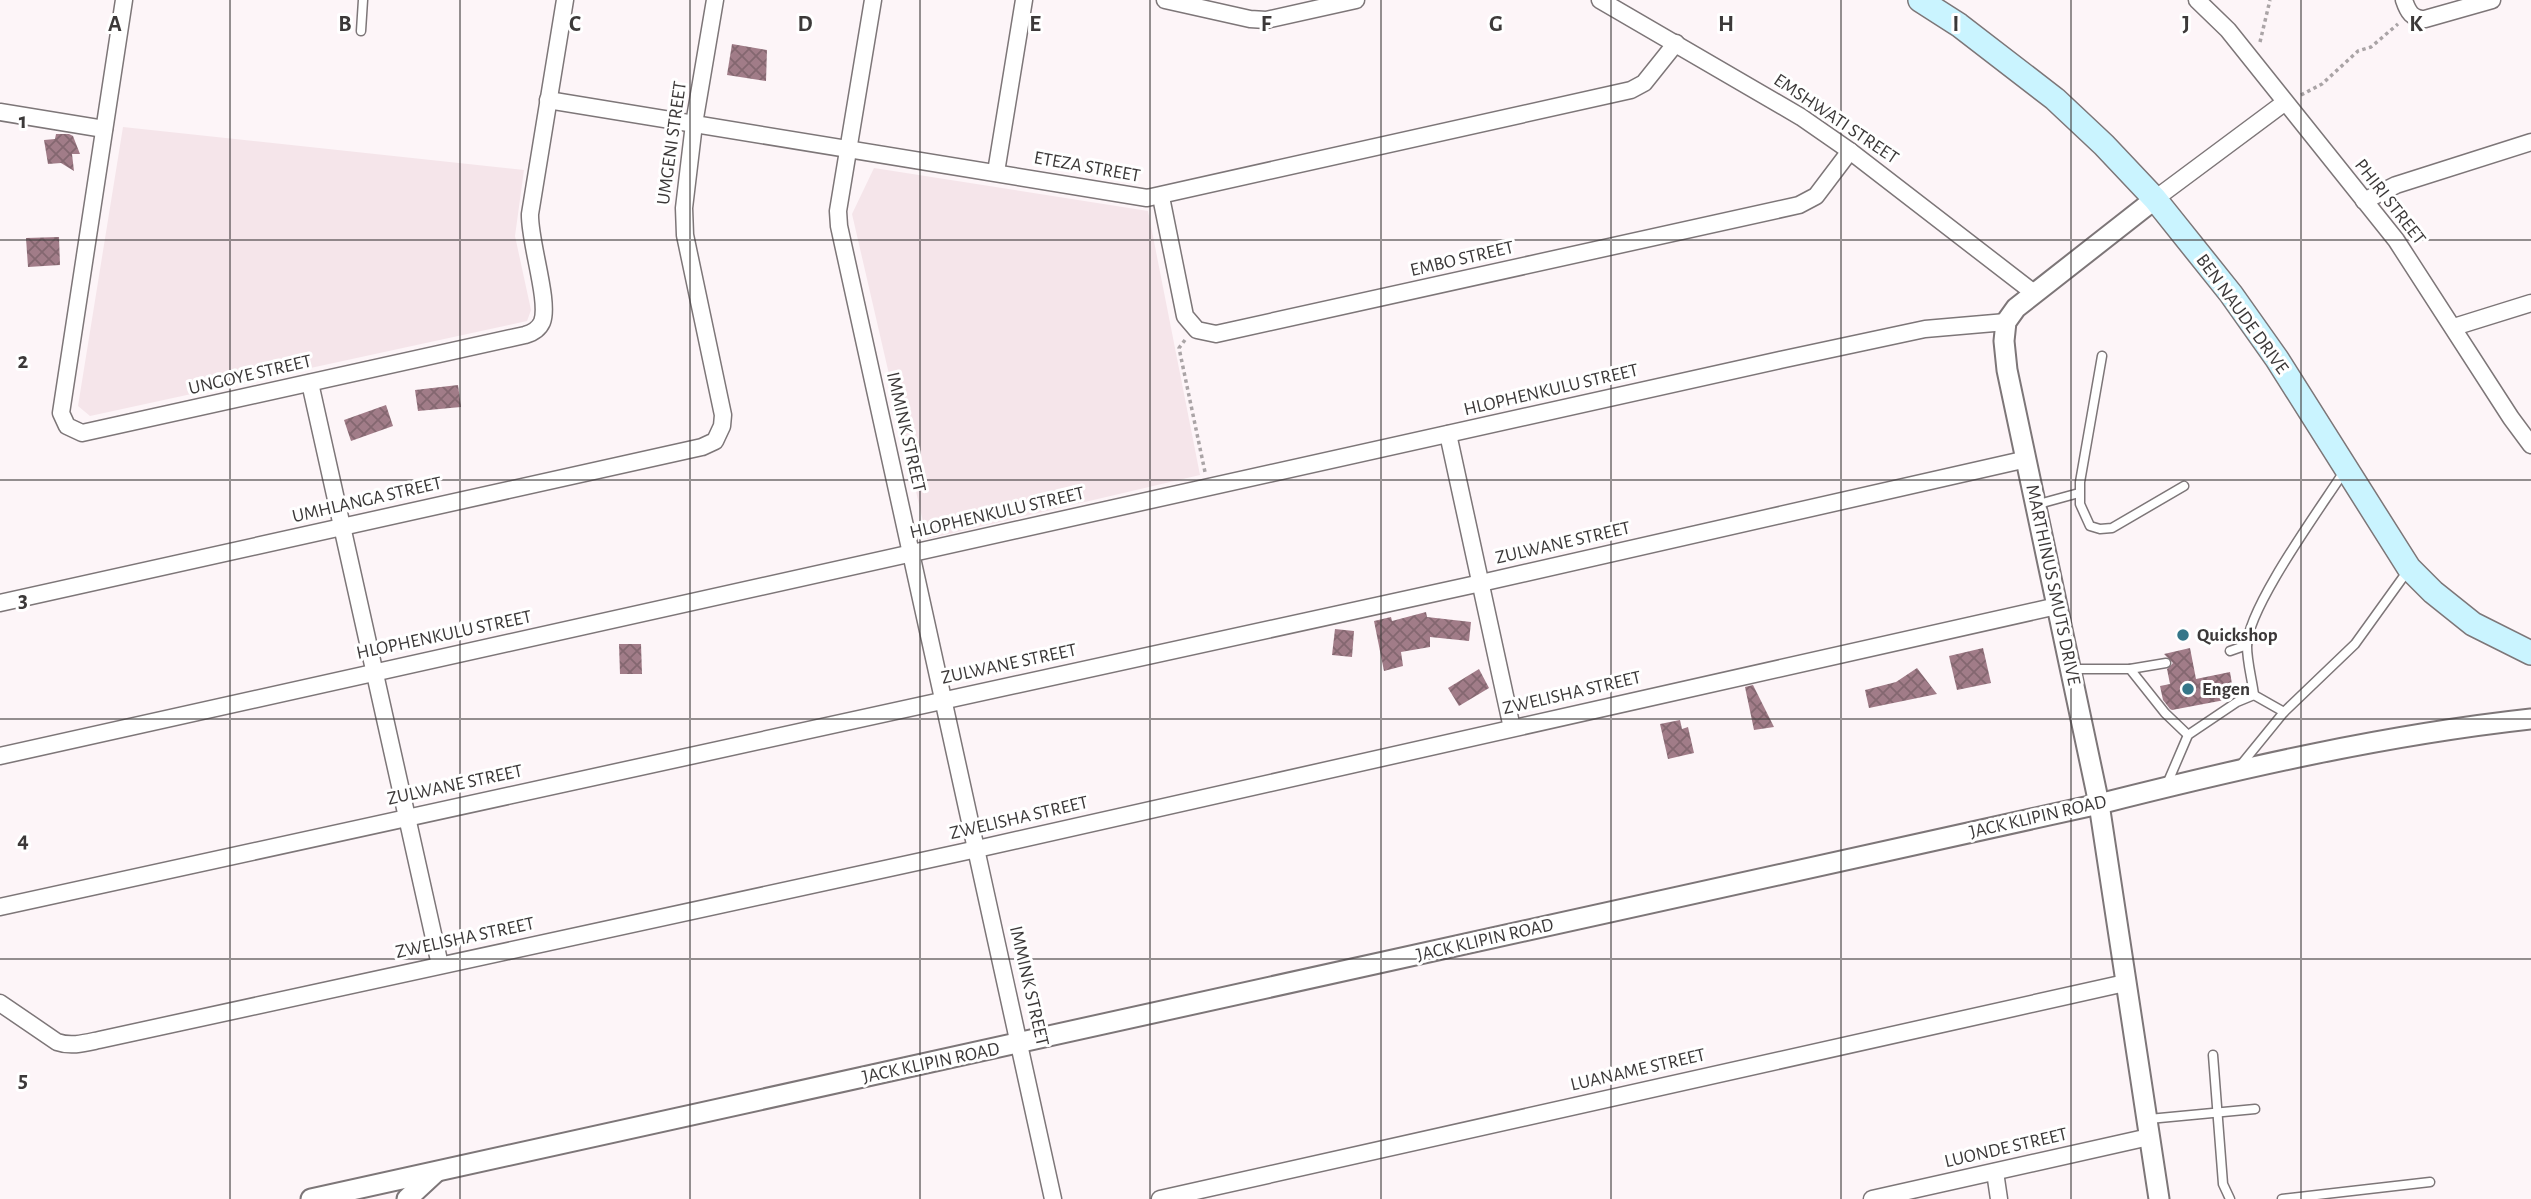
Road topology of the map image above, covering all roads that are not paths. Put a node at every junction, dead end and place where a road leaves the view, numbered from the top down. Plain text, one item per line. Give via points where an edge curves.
1 (124, 0) edge
2 (363, 0) edge
3 (565, 0) edge
4 (715, 0) edge
5 (873, 0) edge
6 (1024, 0) edge
7 (1165, 0) edge
8 (1356, 0) edge
9 (1600, 0) edge
10 (1920, 0) edge
11 (2197, 0) edge
12 (2493, 0) edge
13 (2408, 7) edge
14 (361, 31) dead end
15 (1676, 43) junction
16 (548, 100) junction
17 (2284, 103) junction
18 (0, 112) edge
19 (694, 124) junction
20 (104, 129) junction
21 (2531, 142) edge
22 (849, 149) junction
23 (1850, 151) junction
24 (996, 172) junction
25 (1161, 197) junction
26 (2155, 199) junction
27 (2364, 201) junction
28 (2034, 293) junction
29 (2531, 303) edge
30 (2006, 322) junction
31 (2454, 327) junction
32 (2102, 356) dead end
33 (310, 383) junction
34 (723, 415) joint
35 (1448, 434) junction
36 (2531, 445) edge
37 (2026, 459) junction
38 (2345, 469) junction
39 (2184, 486) dead end
40 (2079, 493) junction
41 (2034, 505) junction
42 (342, 527) junction
43 (912, 553) junction
44 (2409, 568) junction
45 (1481, 583) junction
46 (0, 603) edge
47 (2057, 606) junction
48 (2247, 645) junction
49 (2230, 651) dead end
50 (2531, 653) edge
51 (2166, 663) dead end
52 (2071, 669) junction
53 (2130, 669) junction
54 (374, 672) junction
55 (2254, 695) junction
56 (944, 699) junction
57 (2284, 712) junction
58 (2531, 719) edge
59 (1512, 728) junction
60 (2188, 735) junction
61 (0, 756) edge
62 (2236, 771) junction
63 (2166, 787) junction
64 (2099, 804) junction
65 (407, 817) junction
66 (976, 849) junction
67 (0, 907) edge
68 (440, 965) junction
69 (2125, 982) junction
70 (0, 1003) edge
71 (1020, 1044) junction
72 (2213, 1055) dead end
73 (2255, 1109) dead end
74 (2218, 1114) junction
75 (2147, 1128) junction
76 (439, 1169) junction
77 (1995, 1172) junction
78 (2430, 1182) dead end
79 (311, 1199) edge
80 (407, 1199) edge
81 (1053, 1199) edge
82 (1160, 1199) edge
83 (1872, 1199) edge
84 (1999, 1199) edge
85 (2159, 1199) edge
86 (2230, 1199) edge
87 (2281, 1199) edge

1 - 20 street, UNGOYE STREET
2 - 14 lane
3 - 16 street, UNGOYE STREET
4 - 19 street, UMGENI STREET
5 - 22 street, IMMINK STREET
6 - 24 street
7 - 8 street via 1266,20
9 - 15 street, EMSHWATI STREET
10 - 26 main road, BEN NAUDE DRIVE via 2055,99
11 - 17 street, PHIRI STREET via 2228,30
12 - 13 street via 2425,19 2417,19
15 - 23 street, EMSHWATI STREET
15 - 25 street, ETEZA STREET via 1644,83 1631,90
16 - 19 street, ETEZA STREET
16 - 33 street, UNGOYE STREET via 530,214 544,305 537,329
17 - 26 street
17 - 27 street, PHIRI STREET
18 - 20 street
19 - 22 street, ETEZA STREET
19 - 34 street, UMGENI STREET via 684,228
20 - 33 street, UNGOYE STREET via 61,413 67,426 90,432
21 - 27 street via 2396,185
22 - 24 street, ETEZA STREET
22 - 43 street, IMMINK STREET via 839,226
23 - 25 street, EMBO STREET via 1816,195 1799,205 1222,334 1192,327 1184,311
23 - 28 street, EMSHWATI STREET
24 - 25 street, ETEZA STREET via 1143,198
26 - 28 street
26 - 38 main road, BEN NAUDE DRIVE via 2277,359
27 - 31 street, PHIRI STREET
28 - 30 street
29 - 31 street
30 - 35 street, HLOPHENKULU STREET via 1925,329
30 - 37 street, MARTHINUS SMUTS DRIVE via 2007,370
31 - 36 street, PHIRI STREET
32 - 40 lane
33 - 42 street
34 - 42 street, UMHLANGA STREET via 720,434 702,447
35 - 43 street, HLOPHENKULU STREET
35 - 45 street
37 - 41 street, MARTHINUS SMUTS DRIVE
37 - 45 street, ZULWANE STREET
38 - 44 main road, BEN NAUDE DRIVE
38 - 48 lane via 2257,611
39 - 40 lane via 2112,528 2100,529 2090,526
40 - 41 lane
41 - 47 street, MARTHINUS SMUTS DRIVE
42 - 46 street, UMHLANGA STREET
42 - 54 street
43 - 54 street, HLOPHENKULU STREET
43 - 56 street, IMMINK STREET
44 - 50 main road, BEN NAUDE DRIVE via 2473,624
44 - 57 lane via 2356,644
45 - 56 street, ZULWANE STREET
45 - 59 street
47 - 52 street, MARTHINUS SMUTS DRIVE
47 - 59 street, ZWELISHA STREET
48 - 49 lane
48 - 55 lane
51 - 53 lane
52 - 53 lane
52 - 64 street, MARTHINUS SMUTS DRIVE
53 - 60 lane
54 - 61 street, HLOPHENKULU STREET
54 - 65 street
55 - 57 lane
55 - 60 lane
56 - 65 street, ZULWANE STREET
56 - 66 street, IMMINK STREET
57 - 62 lane
58 - 62 street, JACK KLIPIN ROAD via 2421,733
59 - 66 street, ZWELISHA STREET
60 - 63 lane
62 - 63 street, JACK KLIPIN ROAD
63 - 64 street, JACK KLIPIN ROAD
64 - 69 street, MARTHINUS SMUTS DRIVE
64 - 71 street, JACK KLIPIN ROAD
65 - 67 street, ZULWANE STREET
65 - 68 street
66 - 68 street, ZWELISHA STREET
66 - 71 street, IMMINK STREET
68 - 70 street, ZWELISHA STREET via 77,1044 57,1042
69 - 75 street, MARTHINUS SMUTS DRIVE
69 - 82 street, LUANAME STREET
71 - 76 street, JACK KLIPIN ROAD
71 - 81 street, IMMINK STREET
72 - 74 lane
73 - 74 lane
74 - 75 lane
74 - 86 lane via 2223,1184
75 - 77 street, LUONDE STREET
75 - 85 street, MARTHINUS SMUTS DRIVE
76 - 79 street, JACK KLIPIN ROAD
76 - 80 street
77 - 83 street, LUONDE STREET
77 - 84 street
78 - 87 lane

